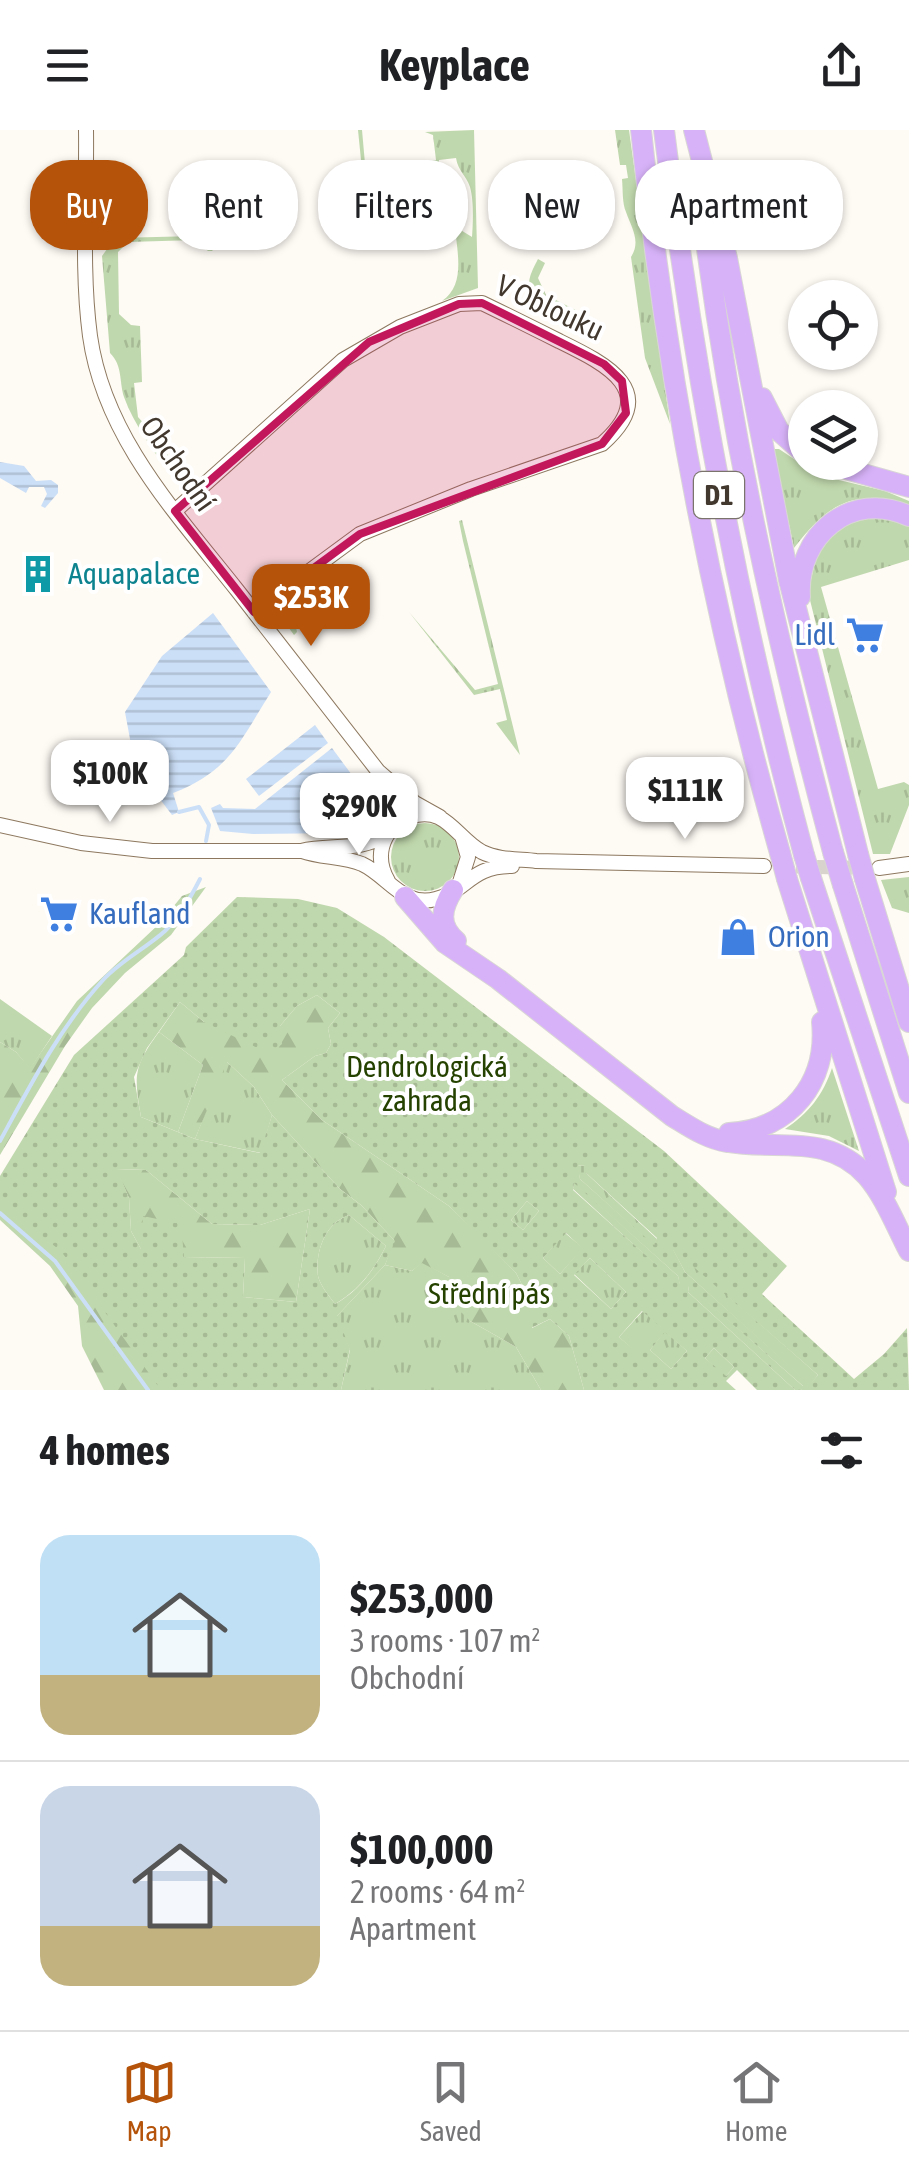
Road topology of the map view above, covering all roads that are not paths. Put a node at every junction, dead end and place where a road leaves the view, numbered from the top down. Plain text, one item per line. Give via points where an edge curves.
1 (86, 130) edge
2 (641, 130) edge
3 (664, 130) edge
4 (693, 130) edge
5 (748, 358) junction
6 (788, 440) edge
7 (878, 478) edge
8 (909, 486) edge
9 (175, 511) junction
10 (909, 516) edge
11 (254, 612) junction
12 (804, 644) junction
13 (378, 771) junction
14 (440, 817) junction
15 (0, 826) edge
16 (388, 832) junction
17 (460, 832) junction
18 (301, 851) junction
19 (772, 859) junction
20 (536, 861) junction
21 (388, 882) junction
22 (455, 888) junction
23 (405, 896) junction
24 (810, 957) junction
25 (498, 980) junction
26 (909, 1022) edge
27 (909, 1093) edge
28 (684, 1123) junction
29 (909, 1176) edge
30 (909, 1248) edge

1 - 9 street, Obchodní via 90,338 116,421
2 - 19 highway via 704,538
3 - 29 highway, D1, bridge via 718,492 771,727 811,878
4 - 5 highway
4 - 27 highway, D1, bridge via 747,488 798,720
5 - 6 highway via 770,419
5 - 12 highway
7 - 8 highway
9 - 11 street, Obchodní
9 - 11 street, V Oblouku via 343,360 459,304 482,303 604,364 622,381 626,413 602,444 360,534
10 - 12 highway via 862,509 822,530 800,577
11 - 13 street, Obchodní
12 - 26 highway, bridge
13 - 14 street, Obchodní
13 - 16 street, Obchodní via 392,804
14 - 16 street via 414,815
14 - 17 street
15 - 18 street via 152,851
16 - 18 street via 362,846
16 - 21 street via 381,859
17 - 20 street via 492,855
17 - 22 street via 468,857
18 - 21 street via 358,863
19 - 20 street
19 - 24 highway, bridge via 787,878
20 - 22 street via 485,869
21 - 23 street
22 - 23 street via 431,900
22 - 25 highway via 443,912 445,930
23 - 25 highway via 438,937
24 - 28 highway via 824,1042 804,1096 780,1119 752,1130 720,1134
24 - 30 highway
25 - 28 highway
28 - 30 highway via 722,1142 804,1144 843,1156 873,1184

